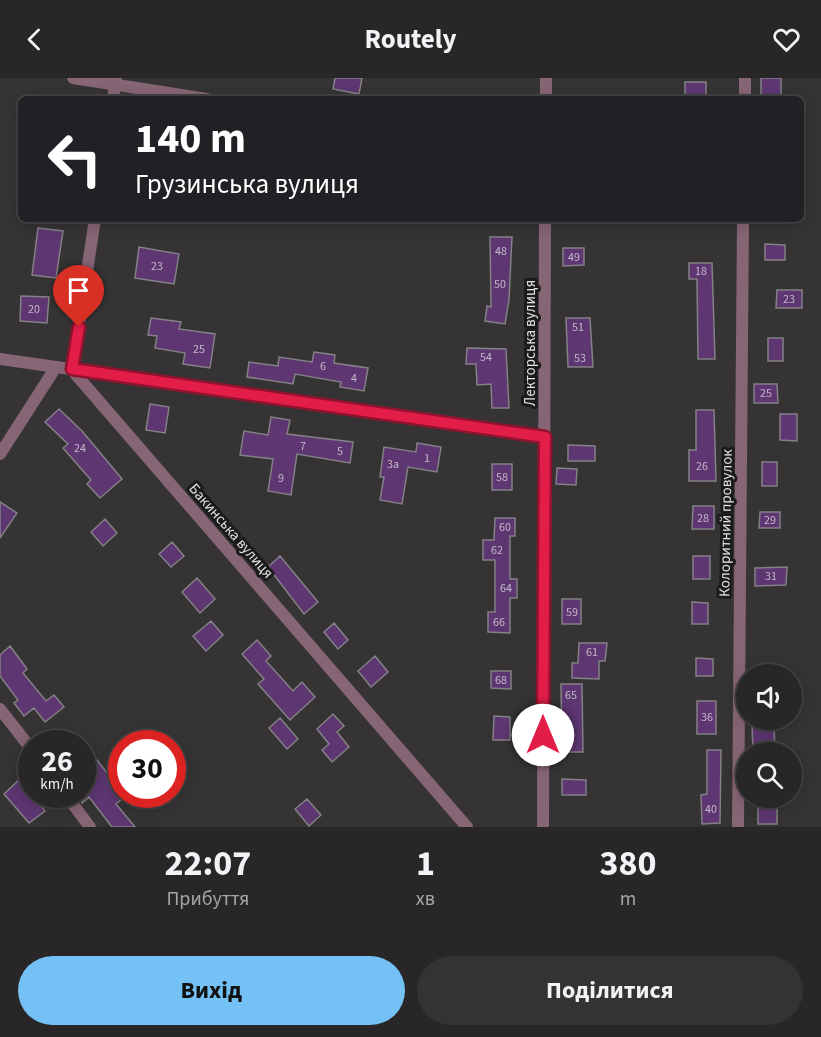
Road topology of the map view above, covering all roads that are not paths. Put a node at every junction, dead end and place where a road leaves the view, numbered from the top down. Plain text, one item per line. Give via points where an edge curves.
1 (73, 78) edge
2 (546, 78) edge
3 (745, 78) edge
4 (115, 81) edge
5 (113, 96) edge
6 (192, 96) edge
7 (546, 96) edge
8 (745, 96) edge
9 (95, 222) edge
10 (545, 222) edge
11 (744, 222) edge
12 (0, 359) edge
13 (56, 367) junction
14 (72, 369) junction
15 (545, 437) junction
16 (0, 454) edge
17 (0, 709) edge
18 (18, 732) edge
19 (76, 808) edge
20 (90, 827) edge
21 (467, 827) edge
22 (543, 827) edge
23 (738, 827) edge

1 - 4 street
2 - 7 street
3 - 8 street
4 - 5 street
4 - 6 street
9 - 14 street
10 - 15 street, Лекторська вулиця
11 - 23 street, Колоритний провулок
12 - 13 street
13 - 14 street
13 - 16 street
14 - 15 street
14 - 21 street, Бакинська вулиця
15 - 22 street, Лекторська вулиця
17 - 18 street
19 - 20 street

